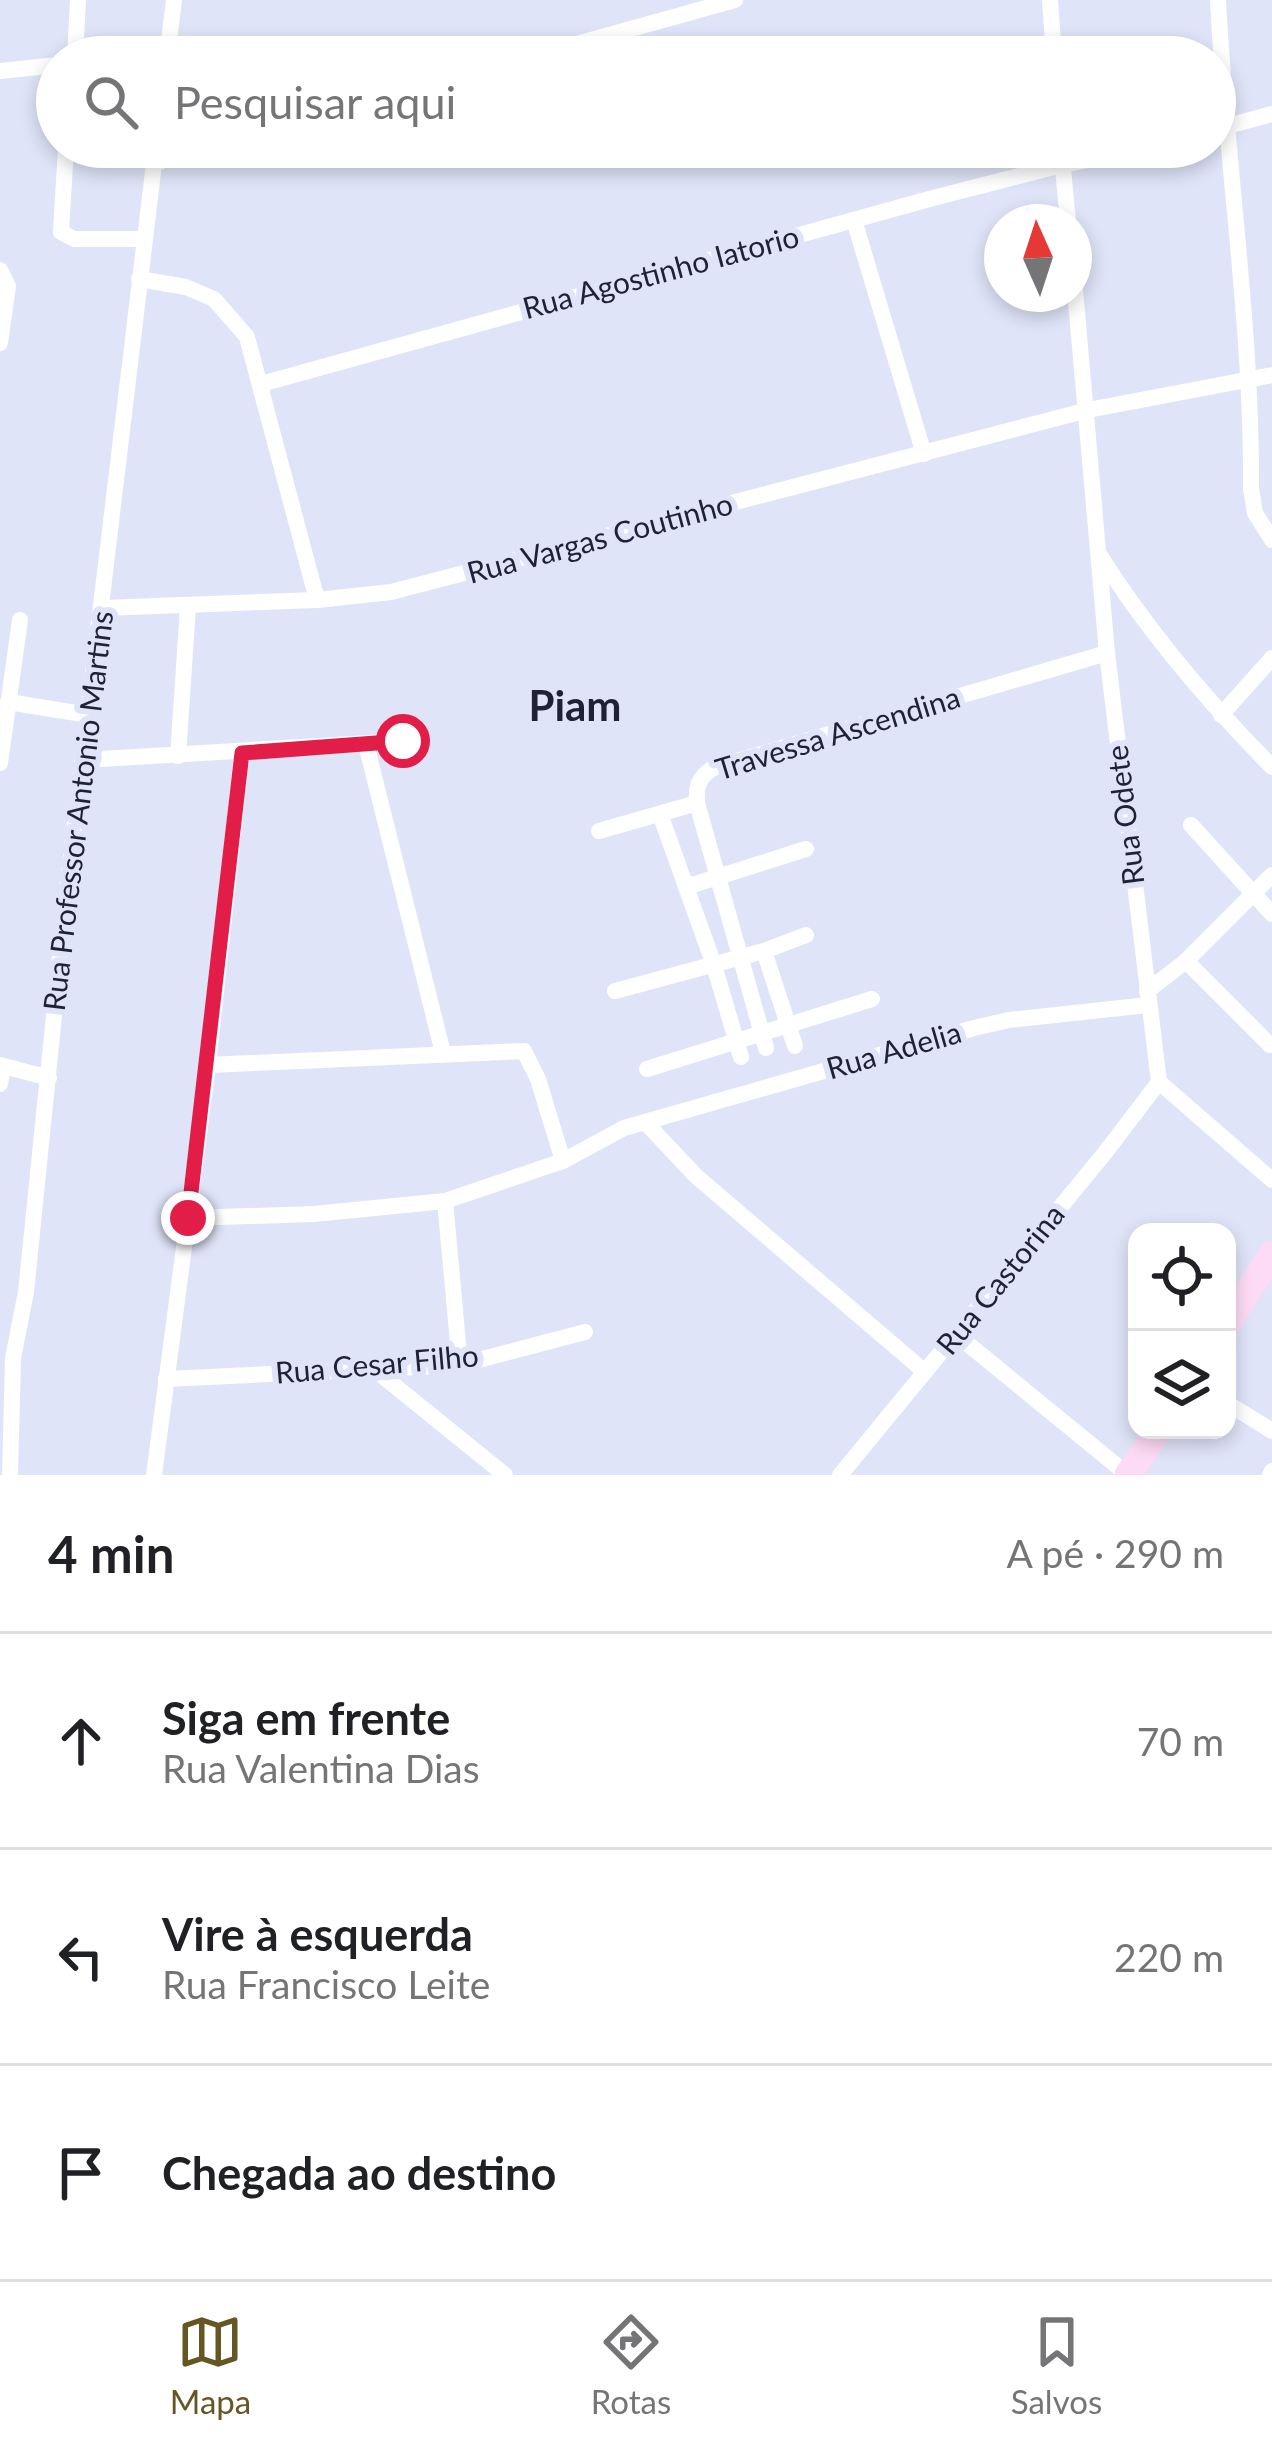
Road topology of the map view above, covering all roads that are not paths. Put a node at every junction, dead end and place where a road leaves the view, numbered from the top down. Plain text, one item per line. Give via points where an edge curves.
1 (78, 0) edge
2 (174, 0) edge
3 (735, 0) edge
4 (1050, 0) edge
5 (1218, 0) edge
6 (76, 36) edge
7 (170, 36) edge
8 (606, 36) edge
9 (1053, 36) edge
10 (1219, 36) edge
11 (36, 67) edge
12 (0, 71) edge
13 (1272, 114) edge
14 (1236, 128) edge
15 (64, 168) edge
16 (153, 168) edge
17 (1023, 168) edge
18 (1063, 168) edge
19 (1227, 168) edge
20 (1066, 204) edge
21 (854, 220) junction
22 (145, 238) junction
23 (0, 270) edge
24 (139, 279) junction
25 (1078, 312) edge
26 (0, 343) edge
27 (1272, 375) edge
28 (1250, 379) junction
29 (261, 384) junction
30 (1088, 410) junction
31 (924, 454) junction
32 (1272, 540) edge
33 (1096, 548) junction
34 (317, 600) junction
35 (188, 607) junction
36 (104, 608) junction
37 (20, 620) dead end
38 (1107, 653) junction
39 (1272, 658) edge
40 (6, 674) edge
41 (8, 702) junction
42 (88, 715) junction
43 (1221, 715) junction
44 (403, 741) dead end
45 (366, 745) junction
46 (242, 753) junction
47 (178, 755) junction
48 (84, 760) junction
49 (0, 763) edge
50 (1272, 767) edge
51 (697, 803) junction
52 (660, 814) junction
53 (1191, 825) dead end
54 (599, 831) dead end
55 (806, 848) dead end
56 (1272, 875) edge
57 (717, 877) junction
58 (686, 887) junction
59 (1254, 895) junction
60 (1272, 914) edge
61 (806, 935) dead end
62 (764, 951) junction
63 (739, 958) junction
64 (1186, 961) junction
65 (714, 965) junction
66 (615, 991) dead end
67 (1148, 998) junction
68 (872, 999) dead end
69 (788, 1025) junction
70 (764, 1040) junction
71 (1270, 1045) edge
72 (796, 1046) dead end
73 (738, 1049) junction
74 (443, 1053) junction
75 (208, 1065) junction
76 (647, 1069) dead end
77 (1, 1072) edge
78 (49, 1078) junction
79 (1159, 1082) junction
80 (645, 1122) junction
81 (563, 1161) junction
82 (1272, 1180) edge
83 (445, 1201) junction
84 (188, 1218) junction
85 (1272, 1254) edge
86 (1236, 1310) edge
87 (585, 1332) dead end
88 (957, 1335) junction
89 (460, 1365) junction
90 (374, 1369) junction
91 (925, 1372) junction
92 (166, 1379) junction
93 (1236, 1409) edge
94 (1272, 1431) edge
95 (1153, 1439) edge
96 (10, 1475) edge
97 (154, 1475) edge
98 (505, 1475) edge
99 (840, 1475) edge
100 (1128, 1475) edge

1 - 6 street
2 - 7 street
3 - 8 street
4 - 9 street
5 - 10 street
11 - 12 street
13 - 14 street
15 - 22 street via 65,236
16 - 22 street, Rua Professor Antonio Martins
17 - 21 street, Rua Agostinho Iatorio
18 - 20 street
19 - 28 street
21 - 29 street, Rua Agostinho Iatorio
21 - 31 street
22 - 24 street, Rua Professor Antonio Martins
23 - 26 street via 8,286
24 - 29 street via 214,299 247,338
24 - 36 street, Rua Professor Antonio Martins
25 - 30 street, Rua Odete
27 - 28 street, Rua Vargas Coutinho
28 - 30 street, Rua Vargas Coutinho
28 - 32 street via 1251,488 1255,514
29 - 34 street
30 - 31 street, Rua Vargas Coutinho
30 - 33 street, Rua Odete
31 - 34 street, Rua Vargas Coutinho via 434,582
33 - 38 street, Rua Odete
33 - 43 street
34 - 35 street, Rua Vargas Coutinho
35 - 36 street, Rua Vargas Coutinho
35 - 47 street
36 - 42 street, Rua Professor Antonio Martins
37 - 40 street
38 - 51 street, Travessa Ascendina via 712,768 696,786
38 - 67 street, Rua Odete
39 - 43 street
40 - 41 street
41 - 42 street
41 - 49 street
42 - 48 street, Rua Professor Antonio Martins
43 - 50 street
44 - 45 street
45 - 46 street
45 - 74 street
46 - 47 street
46 - 75 street
47 - 48 street
48 - 78 street, Rua Professor Antonio Martins
51 - 52 street
51 - 57 street, Travessa Ascendina
52 - 54 street
52 - 58 street
53 - 59 street
55 - 57 street
56 - 59 street
57 - 58 street
57 - 63 street, Travessa Ascendina
58 - 65 street
59 - 60 street
59 - 64 street
61 - 62 street
62 - 63 street
62 - 69 street
63 - 65 street
63 - 70 street, Travessa Ascendina
64 - 67 street
64 - 71 street
65 - 66 street
65 - 73 street
67 - 79 street, Rua Odete
67 - 80 street, Rua Adelia via 974,1028
68 - 69 street
69 - 70 street
69 - 72 street
70 - 73 street
73 - 76 street
74 - 75 street
74 - 81 street via 524,1051
75 - 84 street
77 - 78 street
78 - 96 street, Rua Professor Antonio Martins via 13,1358
79 - 82 street
79 - 88 street, Rua Castorina
80 - 81 street, Rua Adelia
80 - 91 street via 696,1176
81 - 83 street, Rua Adelia
83 - 84 street, Rua Adelia
83 - 89 street
84 - 92 street
85 - 86 main road
87 - 89 street, Rua Cesar Filho
88 - 91 street, Rua Castorina
88 - 100 street
89 - 90 street, Rua Cesar Filho
90 - 92 street, Rua Cesar Filho
90 - 98 street
91 - 99 street, Rua Castorina
92 - 97 street
93 - 94 street
95 - 100 main road

